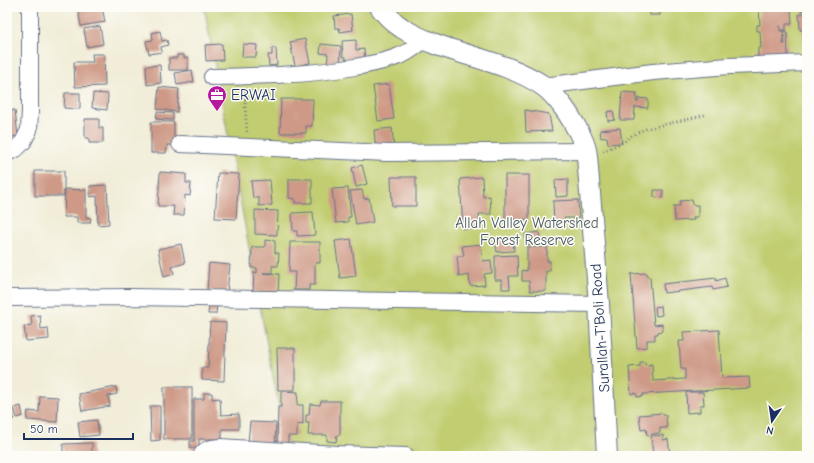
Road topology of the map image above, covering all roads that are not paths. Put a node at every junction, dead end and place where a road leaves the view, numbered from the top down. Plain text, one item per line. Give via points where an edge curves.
1 (30, 7) edge
2 (380, 7) edge
3 (424, 39) junction
4 (807, 63) edge
5 (212, 77) dead end
6 (544, 86) junction
7 (180, 144) dead end
8 (7, 153) edge
9 (587, 153) junction
10 (7, 298) edge
11 (599, 304) junction
12 (338, 455) edge
13 (201, 456) edge
14 (406, 456) edge
15 (607, 456) edge

1 - 8 street via 29,130 16,149
2 - 3 main road, Surallah-T'Boli Road via 401,28
3 - 5 street via 401,56 375,64 323,72
3 - 6 main road, Surallah-T'Boli Road via 496,63
4 - 6 street via 729,66
6 - 9 main road, Surallah-T'Boli Road via 567,110 580,133
7 - 9 street via 388,153
9 - 11 main road, Surallah-T'Boli Road
10 - 11 street via 130,296
11 - 15 main road, Surallah-T'Boli Road
12 - 13 street via 220,447 210,448
12 - 14 street

